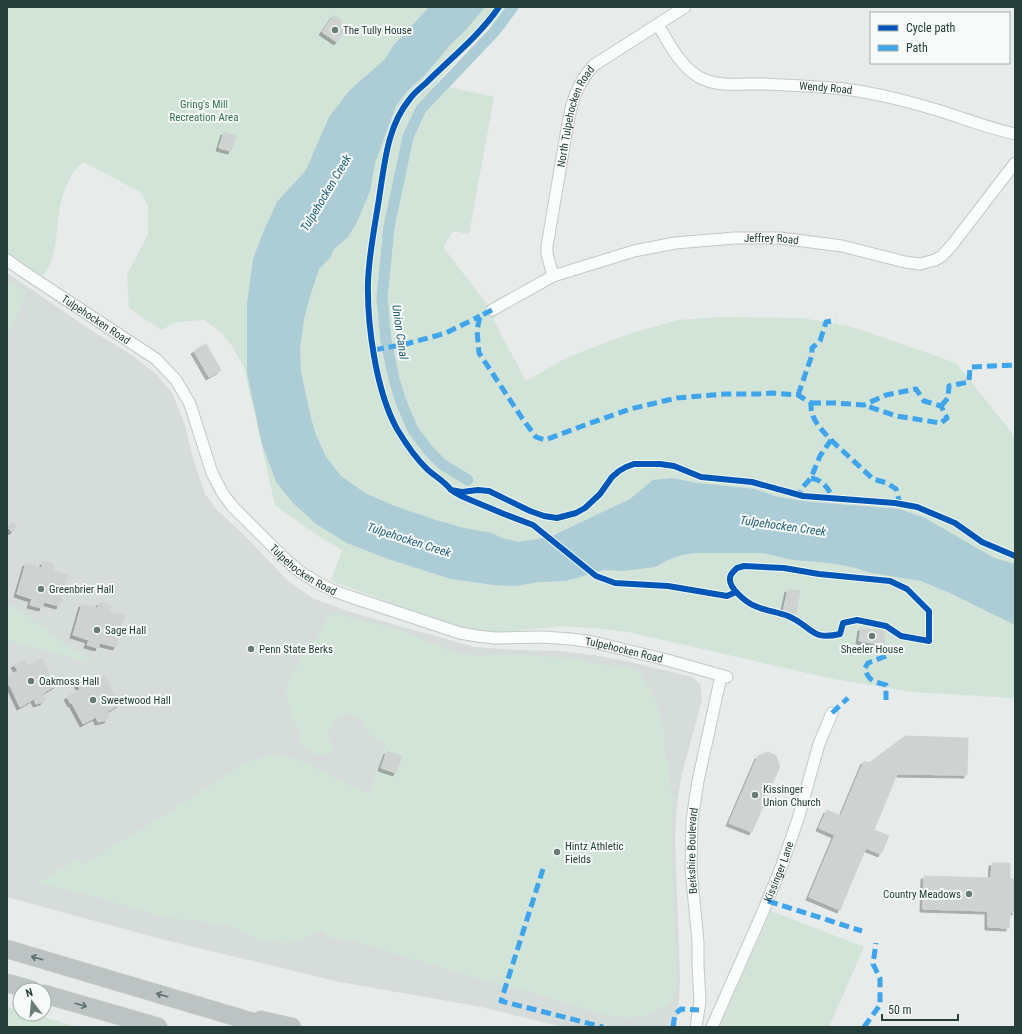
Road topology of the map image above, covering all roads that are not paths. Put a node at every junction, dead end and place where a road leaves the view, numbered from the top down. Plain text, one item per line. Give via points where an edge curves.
1 (685, 7) edge
2 (658, 25) junction
3 (1015, 134) edge
4 (1015, 163) edge
5 (7, 260) edge
6 (553, 276) junction
7 (492, 310) dead end
8 (724, 677) joint
9 (832, 713) dead end
10 (7, 950) edge
11 (52, 996) edge
12 (199, 1006) junction
13 (158, 1027) edge
14 (270, 1027) edge
15 (292, 1027) edge
16 (696, 1027) edge
17 (712, 1027) edge

1 - 2 street, North Tulpehocken Road
2 - 3 street, Wendy Road via 682,63 699,77 713,82 828,87 874,94
2 - 6 street, North Tulpehocken Road via 594,66 578,87 568,123 547,246
4 - 6 street, Jeffrey Road via 952,245 942,256 928,262 913,264 842,246 756,237 655,247
5 - 8 street, Tulpehocken Road via 166,368 190,404 212,473 223,494 284,558 318,583 354,598 460,633 495,638 542,637 593,642
6 - 7 street, Jeffrey Road
8 - 16 street, Berkshire Boulevard via 698,781 692,826 690,869 700,986
9 - 17 street, Kissinger Lane via 819,744 782,865
12 -> 10 highway
11 -> 13 highway
12 - 14 highway
12 - 15 highway

